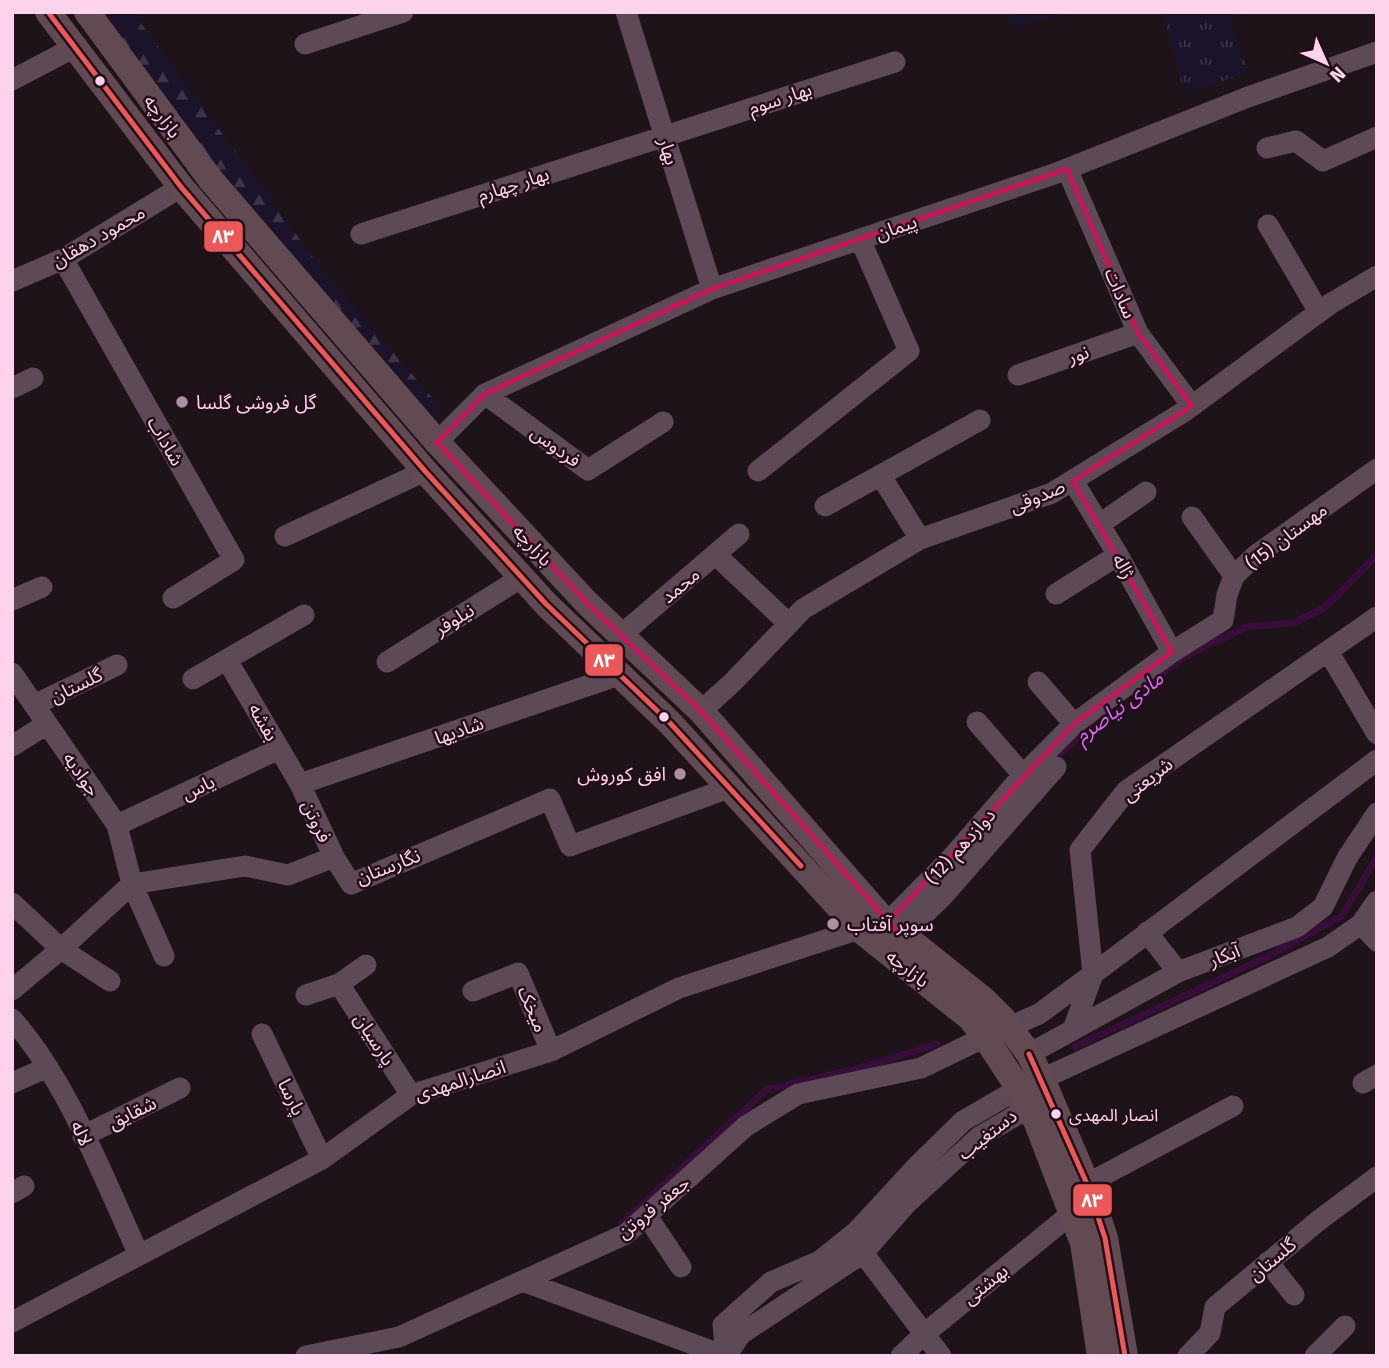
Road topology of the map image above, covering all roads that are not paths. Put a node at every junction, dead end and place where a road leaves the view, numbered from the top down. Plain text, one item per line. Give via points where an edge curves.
1 (48, 12) edge
2 (87, 12) edge
3 (403, 12) edge
4 (626, 12) edge
5 (305, 44) dead end
6 (75, 47) junction
7 (1377, 52) edge
8 (895, 62) dead end
9 (12, 80) edge
10 (664, 135) junction
11 (1377, 137) edge
12 (1267, 148) dead end
13 (1067, 169) junction
14 (181, 187) junction
15 (1268, 225) dead end
16 (361, 234) dead end
17 (860, 239) junction
18 (63, 259) junction
19 (1376, 279) edge
20 (12, 281) edge
21 (712, 289) junction
22 (1319, 312) junction
23 (1138, 333) junction
24 (1018, 375) dead end
25 (33, 378) dead end
26 (12, 387) edge
27 (485, 394) junction
28 (1192, 407) junction
29 (980, 420) dead end
30 (663, 422) dead end
31 (437, 442) junction
32 (1377, 469) edge
33 (425, 471) junction
34 (758, 471) dead end
35 (881, 476) junction
36 (1073, 481) junction
37 (1146, 492) dead end
38 (825, 506) dead end
39 (1192, 517) dead end
40 (1100, 524) junction
41 (739, 534) dead end
42 (285, 536) dead end
43 (920, 539) junction
44 (534, 547) junction
45 (715, 555) junction
46 (1118, 555) junction
47 (518, 573) junction
48 (1234, 576) junction
49 (569, 583) junction
50 (42, 587) dead end
51 (1056, 594) dead end
52 (173, 598) dead end
53 (12, 600) edge
54 (546, 604) junction
55 (304, 615) dead end
56 (1377, 617) edge
57 (1223, 620) joint
58 (789, 624) junction
59 (621, 635) junction
60 (1328, 651) junction
61 (1172, 652) junction
62 (227, 660) junction
63 (387, 662) dead end
64 (117, 665) dead end
65 (12, 673) edge
66 (619, 676) junction
67 (193, 679) dead end
68 (1038, 682) dead end
69 (34, 705) junction
70 (701, 711) junction
71 (977, 722) dead end
72 (47, 724) junction
73 (1074, 724) junction
74 (1377, 734) edge
75 (12, 746) edge
76 (279, 749) junction
77 (1377, 760) edge
78 (1056, 767) dead end
79 (1023, 775) junction
80 (300, 784) junction
81 (729, 788) junction
82 (1377, 813) edge
83 (117, 825) junction
84 (334, 857) junction
85 (132, 884) junction
86 (1377, 901) edge
87 (12, 903) edge
88 (1361, 924) junction
89 (859, 929) junction
90 (895, 929) junction
91 (1147, 932) junction
92 (1377, 941) edge
93 (61, 949) junction
94 (164, 956) dead end
95 (366, 965) dead end
96 (1178, 972) junction
97 (1093, 974) junction
98 (110, 981) dead end
99 (339, 984) junction
100 (12, 990) edge
101 (473, 990) dead end
102 (306, 995) dead end
103 (12, 1019) edge
104 (1074, 1027) junction
105 (997, 1032) junction
106 (262, 1034) dead end
107 (551, 1051) junction
108 (1029, 1054) junction
109 (48, 1067) junction
110 (12, 1083) edge
111 (1032, 1087) junction
112 (180, 1088) dead end
113 (411, 1095) junction
114 (1233, 1106) dead end
115 (83, 1136) junction
116 (323, 1159) junction
117 (1377, 1177) edge
118 (1087, 1184) junction
119 (1071, 1214) junction
120 (647, 1216) junction
121 (863, 1253) junction
122 (139, 1255) junction
123 (1268, 1262) junction
124 (681, 1267) dead end
125 (525, 1282) junction
126 (1294, 1295) dead end
127 (13, 1321) edge
128 (1345, 1326) dead end
129 (923, 1335) junction
130 (306, 1356) edge
131 (726, 1356) edge
132 (901, 1356) edge
133 (941, 1356) edge
134 (1100, 1356) edge
135 (1125, 1356) edge
136 (1188, 1356) edge
137 (1315, 1356) edge

1 - 6 main road, بازارچه
2 - 31 main road, بازارچه via 211,180
3 - 5 street
4 - 10 street, بهار
6 - 9 street
6 - 14 main road, بازارچه
7 - 13 street, پیمان
8 - 10 street, بهار سوم
10 - 16 street, بهار چهارم
10 - 21 street, بهار
11 - 12 street via 1323,162 1296,141
13 - 17 street, پیمان
13 - 23 street, سادات
14 - 18 street, محمود دهقان
14 - 33 main road, بازارچه
15 - 22 street
17 - 21 street, پیمان
17 - 34 street via 909,351
18 - 20 street, محمود دهقان
18 - 52 street, شاداب via 234,560
19 - 22 street, صدوقی
21 - 27 street, پیمان
22 - 28 street, صدوقی
23 - 24 street, نور
23 - 28 street, سادات
25 - 26 street
27 - 30 street, فردوس via 588,470
27 - 31 street, پیمان
28 - 36 street, صدوقی
29 - 35 street
31 - 44 main road, بازارچه
32 - 48 street, مهستان (15) via 1256,555
33 - 42 street
33 - 47 main road, بازارچه
35 - 38 street
35 - 43 street
36 - 40 street, ژاله
36 - 43 street, صدوقی via 1052,493
37 - 40 street
39 - 48 street
40 - 46 street, ژاله
41 - 45 street, محمد
43 - 58 street, صدوقی via 803,609
44 - 47 main road via 535,563
44 - 49 main road, بازارچه
45 - 58 street
45 - 59 street, محمد
46 - 51 street
46 - 61 street, ژاله
47 - 54 main road, بازارچه
47 - 63 street, نیلوفر
48 - 57 street, مهستان (15)
49 - 54 main road via 549,584 544,593
49 - 59 main road, بازارچه
50 - 53 street
54 - 66 main road, بازارچه
55 - 62 street
56 - 60 street, شریعتی
57 - 61 street, دوازدهم (12)
58 - 70 street, صدوقی
59 - 70 main road, بازارچه
60 - 74 street
60 - 97 street, شریعتی via 1126,791 1080,850
61 - 73 street, دوازدهم (12)
62 - 67 street
62 - 76 street, بفشه
64 - 69 street, گلستان
65 - 69 street, جوادیه
66 - 80 street, شادیها
66 - 81 main road, بازارچه
68 - 73 street
69 - 72 street, جوادیه
70 - 90 main road, بازارچه
71 - 79 street
72 - 75 street
72 - 83 street, جوادیه
73 - 79 street, دوازدهم (12)
76 - 80 street, بفشه
76 - 83 street, یاس
77 - 91 street
78 - 90 street, دوازدهم (12) via 942,897 905,933
79 - 90 street, دوازدهم (12) via 890,921
80 - 84 street, فروتن
81 - 84 street, نگارستان via 570,846 550,799 351,884
81 - 89 main road, بازارچه
82 - 96 street, آبکار via 1347,858 1323,907 1297,927
83 - 85 street, جوادیه
84 - 85 street, نگارستان via 288,875 245,866
85 - 93 street
85 - 94 street
86 - 88 street, آبکار
87 - 93 street
88 - 92 street
88 - 111 street, آبکار via 1328,947
89 - 105 main road, بازارچه via 970,1018
89 - 107 street, انصارالمهدی via 679,988
90 - 105 main road, بازارچه via 984,1000
91 - 96 street
91 - 97 street
93 - 98 street
93 - 100 street
95 - 99 street
96 - 104 street, آبکار
97 - 104 street
97 - 105 street via 1039,1014
99 - 102 street
99 - 113 street, پارسیان
101 - 107 street, میخک via 518,972
103 - 109 street, لاله
104 - 108 street, آبکار
105 - 108 main road, بازارچه
105 - 111 main road, بازارچه
105 - 120 street, جعفر فروتن via 921,1068 798,1094 746,1126
106 - 116 street, پارسا
107 - 113 street, انصارالمهدی
108 - 111 main road, بازارچه
109 - 110 street
109 - 115 street, لاله
111 - 118 main road, بازارچه
111 - 119 main road, بازارچه via 1037,1123
111 - 121 street, دستغیب via 1020,1113 979,1137 905,1204
111 - 131 street, دستغیب via 964,1121 856,1232 820,1261 771,1282 723,1325
112 - 115 street, شقایق
113 - 116 street, انصارالمهدی
114 - 118 street
115 - 122 street, لاله
116 - 122 street, انصارالمهدی
117 - 123 street, گلستان
118 - 135 main road, بازارچه via 1105,1238
119 - 129 street, بهشتی
119 - 134 main road, بازارچه via 1083,1242
120 - 124 street
120 - 125 street, جعفر فروتن via 626,1234
121 - 129 street
121 - 131 street, دستغیب via 741,1334
122 - 127 street, انصارالمهدی
123 - 126 street
123 - 136 street, گلستان via 1215,1307 1210,1333
125 - 130 street, جعفر فروتن via 399,1338
125 - 131 street
128 - 137 street
129 - 132 street, بهشتی
129 - 133 street

